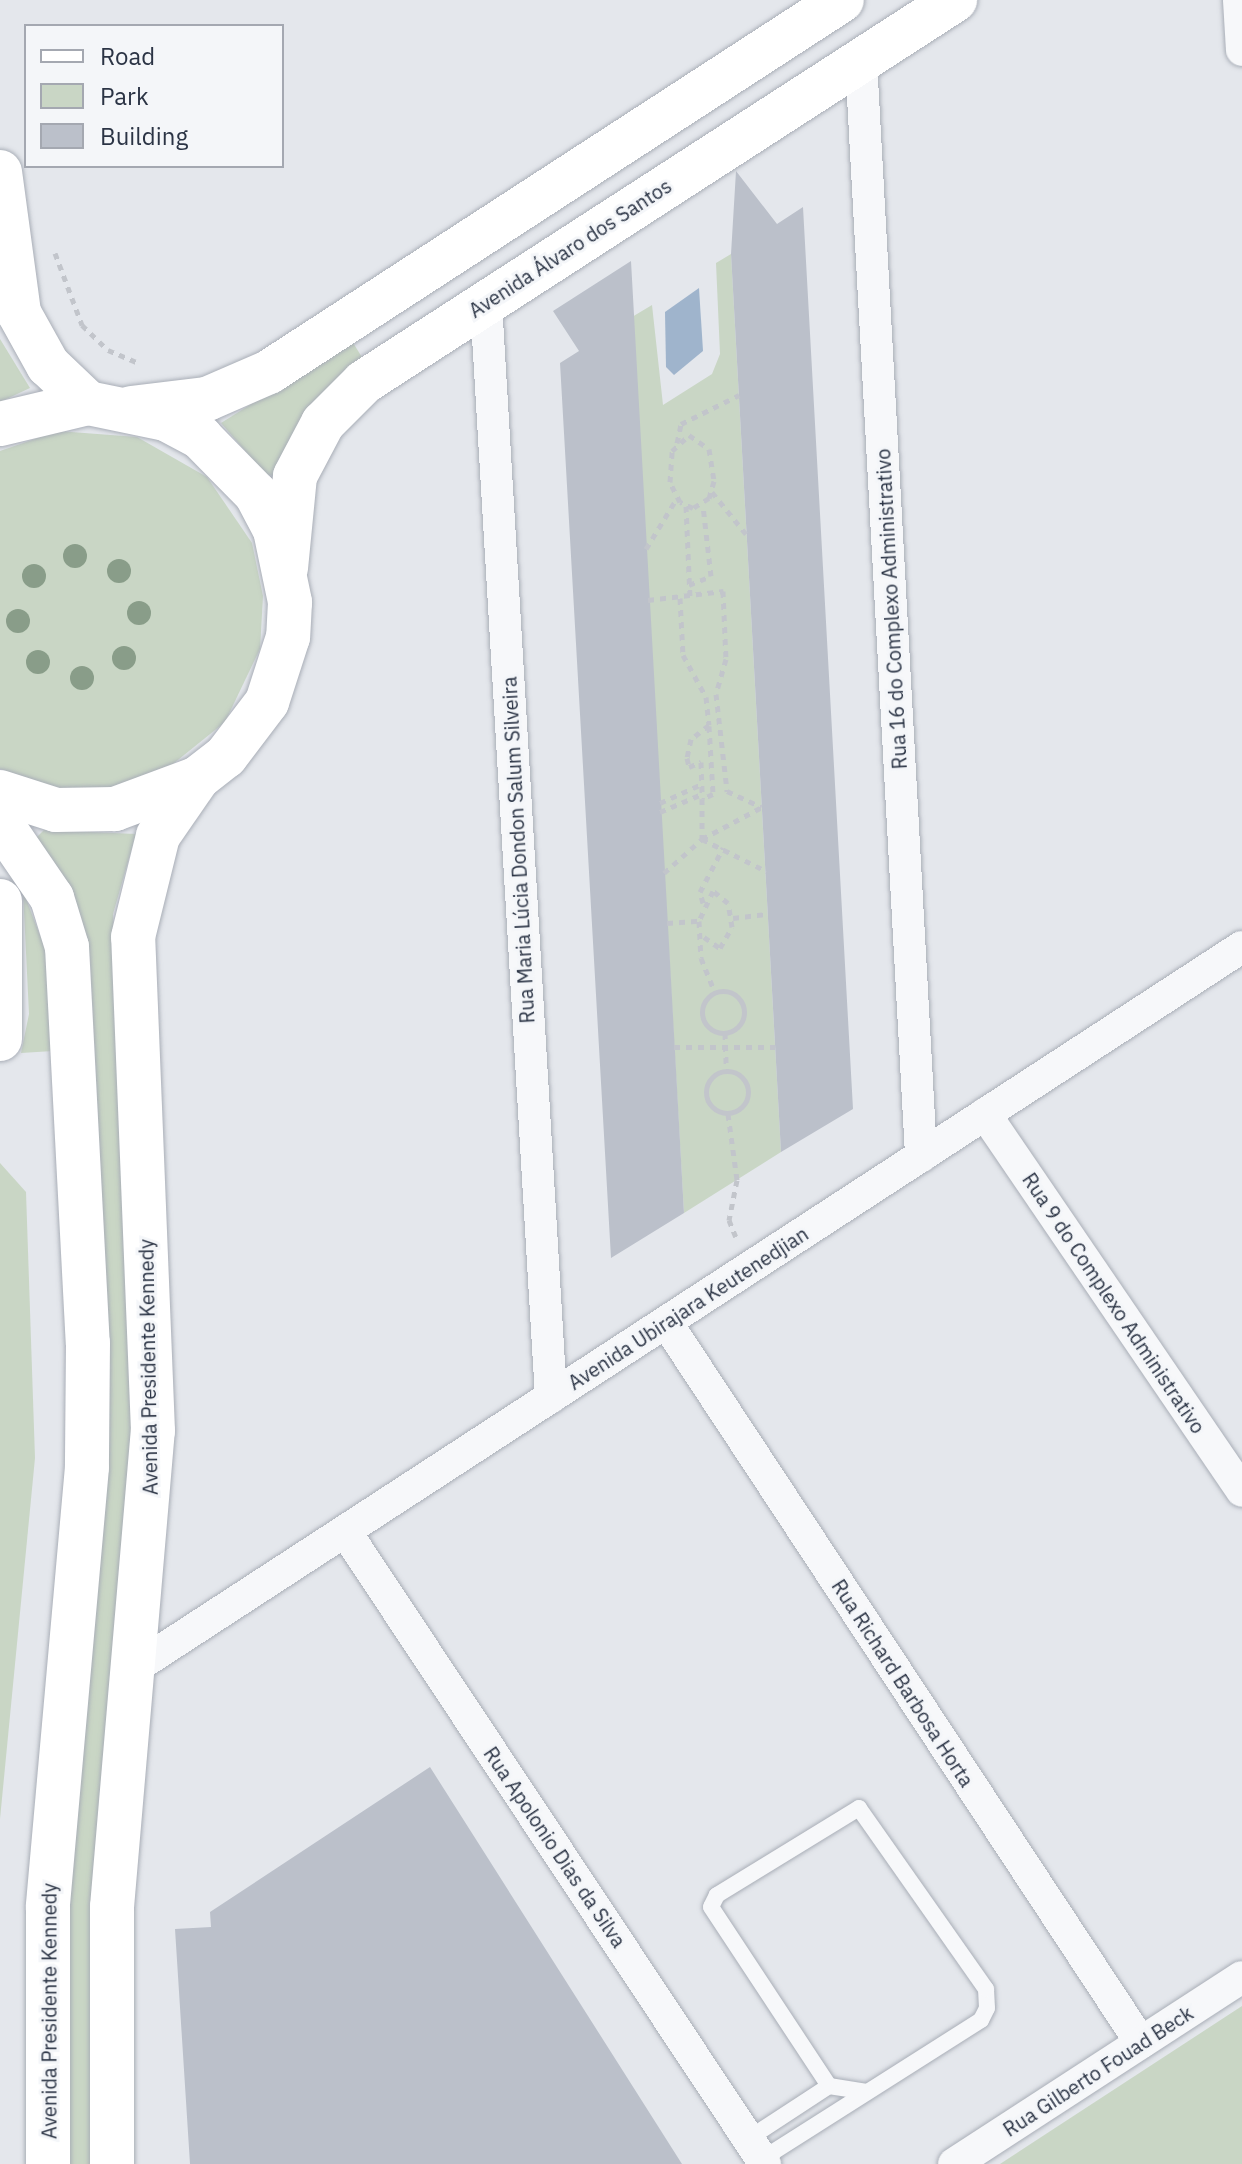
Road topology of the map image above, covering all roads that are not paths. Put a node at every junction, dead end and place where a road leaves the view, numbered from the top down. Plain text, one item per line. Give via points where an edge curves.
1 (842, 0) edge
2 (955, 0) edge
3 (1239, 0) edge
4 (1242, 50) edge
5 (861, 61) junction
6 (0, 172) edge
7 (486, 303) junction
8 (88, 403) junction
9 (131, 408) junction
10 (0, 424) edge
11 (286, 568) junction
12 (198, 778) junction
13 (0, 792) edge
14 (0, 822) edge
15 (0, 901) edge
16 (1242, 947) edge
17 (0, 1039) edge
18 (985, 1114) junction
19 (921, 1156) junction
20 (666, 1322) junction
21 (551, 1397) junction
22 (1242, 1491) edge
23 (345, 1531) junction
24 (133, 1669) junction
25 (1242, 1977) edge
26 (1141, 2043) junction
27 (829, 2086) junction
28 (867, 2092) junction
29 (757, 2157) edge
30 (48, 2164) edge
31 (112, 2164) edge
32 (954, 2164) edge

1 - 9 main road via 269,372 207,399
2 - 5 main road, Avenida Álvaro dos Santos
3 - 4 street
5 - 7 main road, Avenida Álvaro dos Santos
5 - 19 street, Rua 16 do Complexo Administrativo
6 - 8 main road via 19,313 48,365
7 - 11 main road, Avenida Álvaro dos Santos via 383,368 323,423 287,504
7 - 21 street, Rua Maria Lúcia Dondon Salum Silveira
8 - 9 main road
8 - 10 main road
9 - 11 main road via 166,419 232,463 275,530
11 - 12 main road via 288,637 267,702 233,748
12 - 13 main road via 144,803 86,812
12 - 24 main road, Avenida Presidente Kennedy via 158,836 134,925 153,1431
14 - 30 main road, Avenida Presidente Kennedy via 47,890 67,947 88,1343 87,1467 49,1894
15 - 17 main road
16 - 18 street, Avenida Ubirajara Keutenedjian
18 - 19 street, Avenida Ubirajara Keutenedjian
18 - 22 street, Rua 9 do Complexo Administrativo
19 - 20 street, Avenida Ubirajara Keutenedjian
20 - 21 street, Avenida Ubirajara Keutenedjian
20 - 26 street, Rua Richard Barbosa Horta
21 - 23 street, Avenida Ubirajara Keutenedjian
23 - 24 street, Avenida Ubirajara Keutenedjian
23 - 29 street, Rua Apolonio Dias da Silva
24 - 31 main road, Avenida Presidente Kennedy via 110,1963
25 - 26 street, Rua Gilberto Fouad Beck
26 - 32 street, Rua Gilberto Fouad Beck
27 - 28 lane
27 - 28 lane via 711,1907 717,1895 859,1808 987,1998 981,2020
27 - 29 lane
28 - 29 lane

